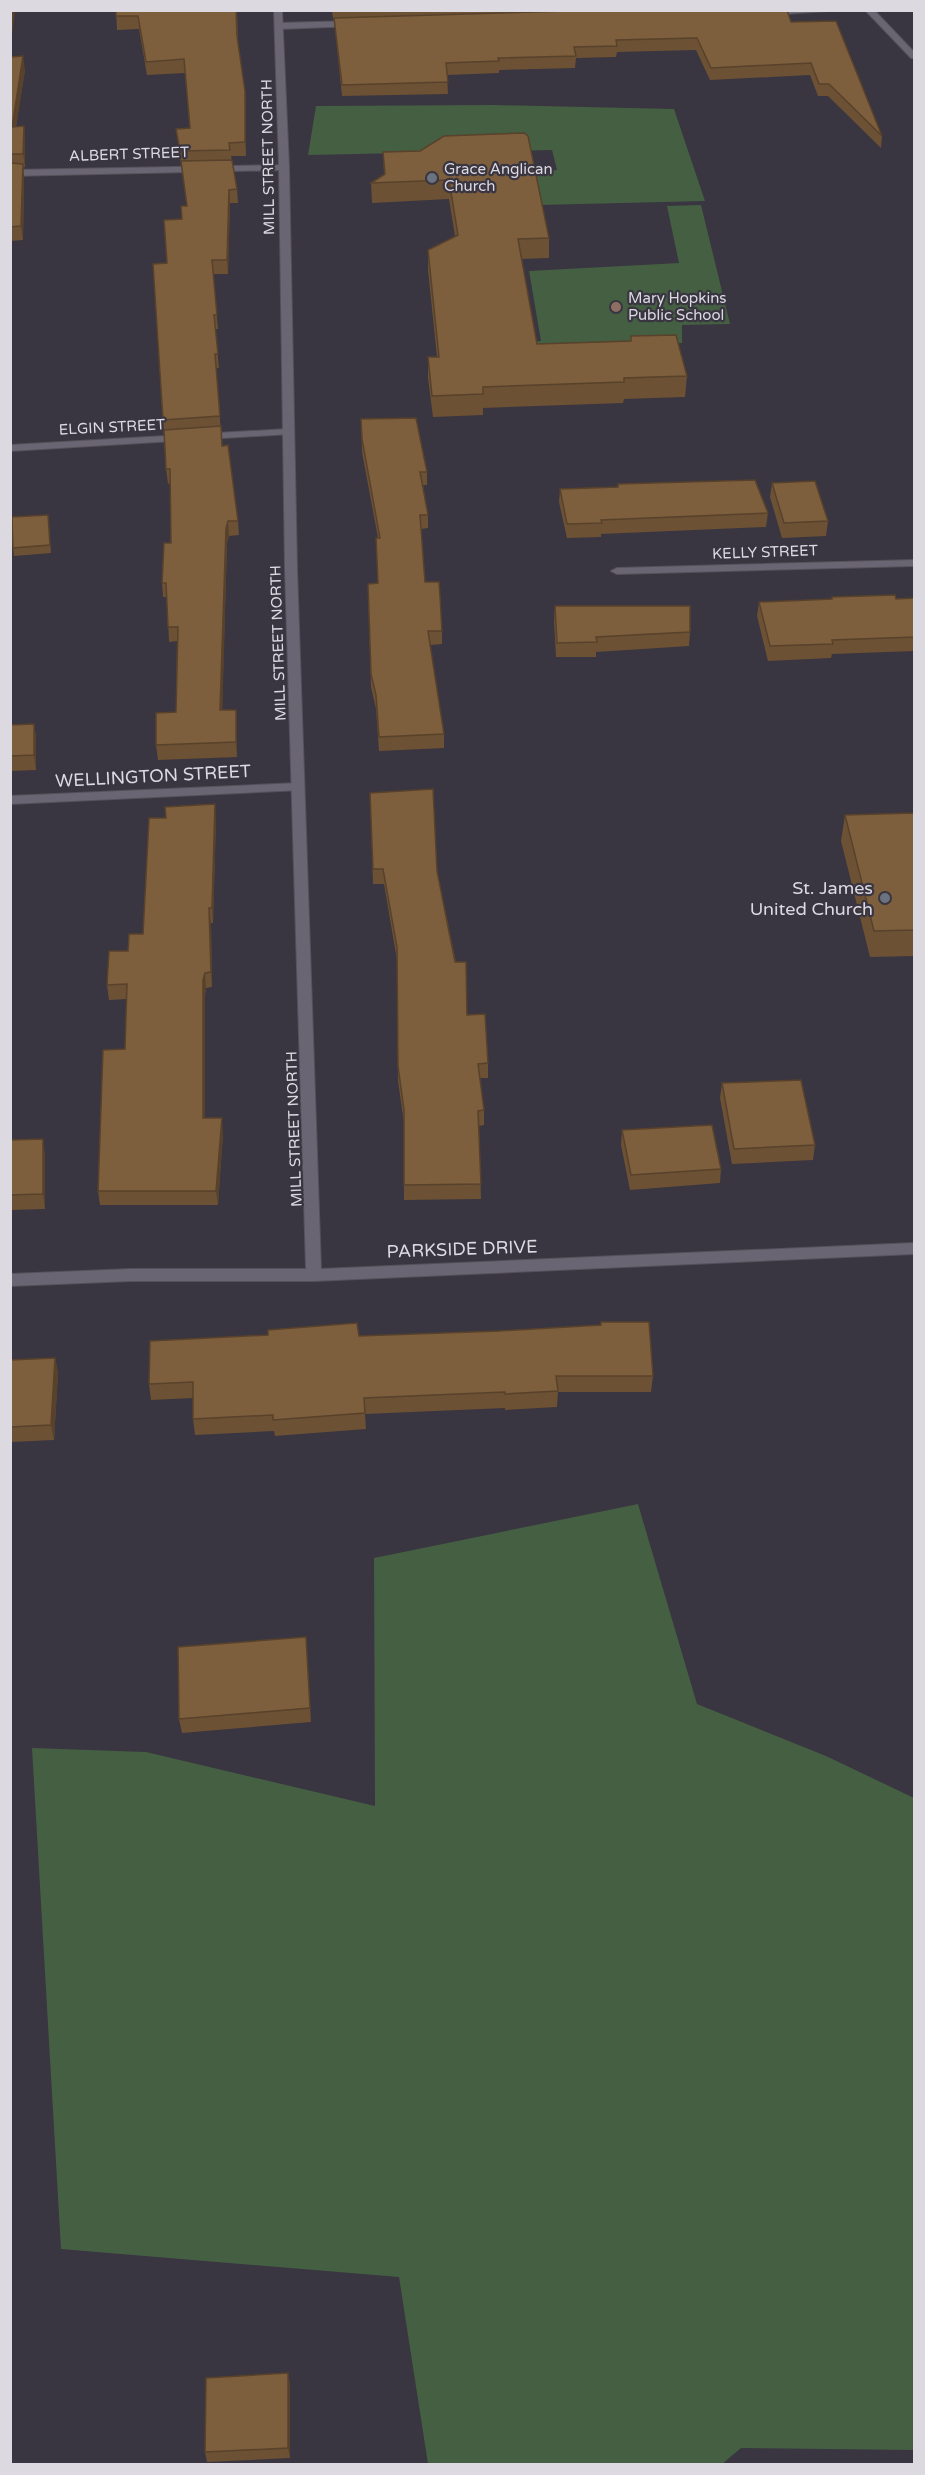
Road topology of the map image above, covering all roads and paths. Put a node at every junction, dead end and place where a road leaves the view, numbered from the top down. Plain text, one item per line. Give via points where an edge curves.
1 (278, 10) edge
2 (840, 10) edge
3 (869, 10) edge
4 (757, 13) edge
5 (365, 23) edge
6 (279, 26) junction
7 (915, 56) edge
8 (284, 167) junction
9 (10, 173) edge
10 (287, 432) junction
11 (10, 448) edge
12 (915, 562) edge
13 (617, 571) dead end
14 (298, 787) junction
15 (10, 800) edge
16 (915, 1249) edge
17 (314, 1275) junction
18 (10, 1280) edge

1 - 6 main road, MILL STREET NORTH
2 - 4 main road
3 - 7 main road
5 - 6 main road
6 - 8 main road, MILL STREET NORTH
8 - 9 main road, ALBERT STREET
8 - 10 main road, MILL STREET NORTH
10 - 11 main road, ELGIN STREET
10 - 14 main road, MILL STREET NORTH
12 - 13 main road, KELLY STREET
14 - 15 main road, WELLINGTON STREET
14 - 17 main road, MILL STREET NORTH
16 - 17 main road, PARKSIDE DRIVE
17 - 18 main road, PARKSIDE DRIVE via 131,1275

